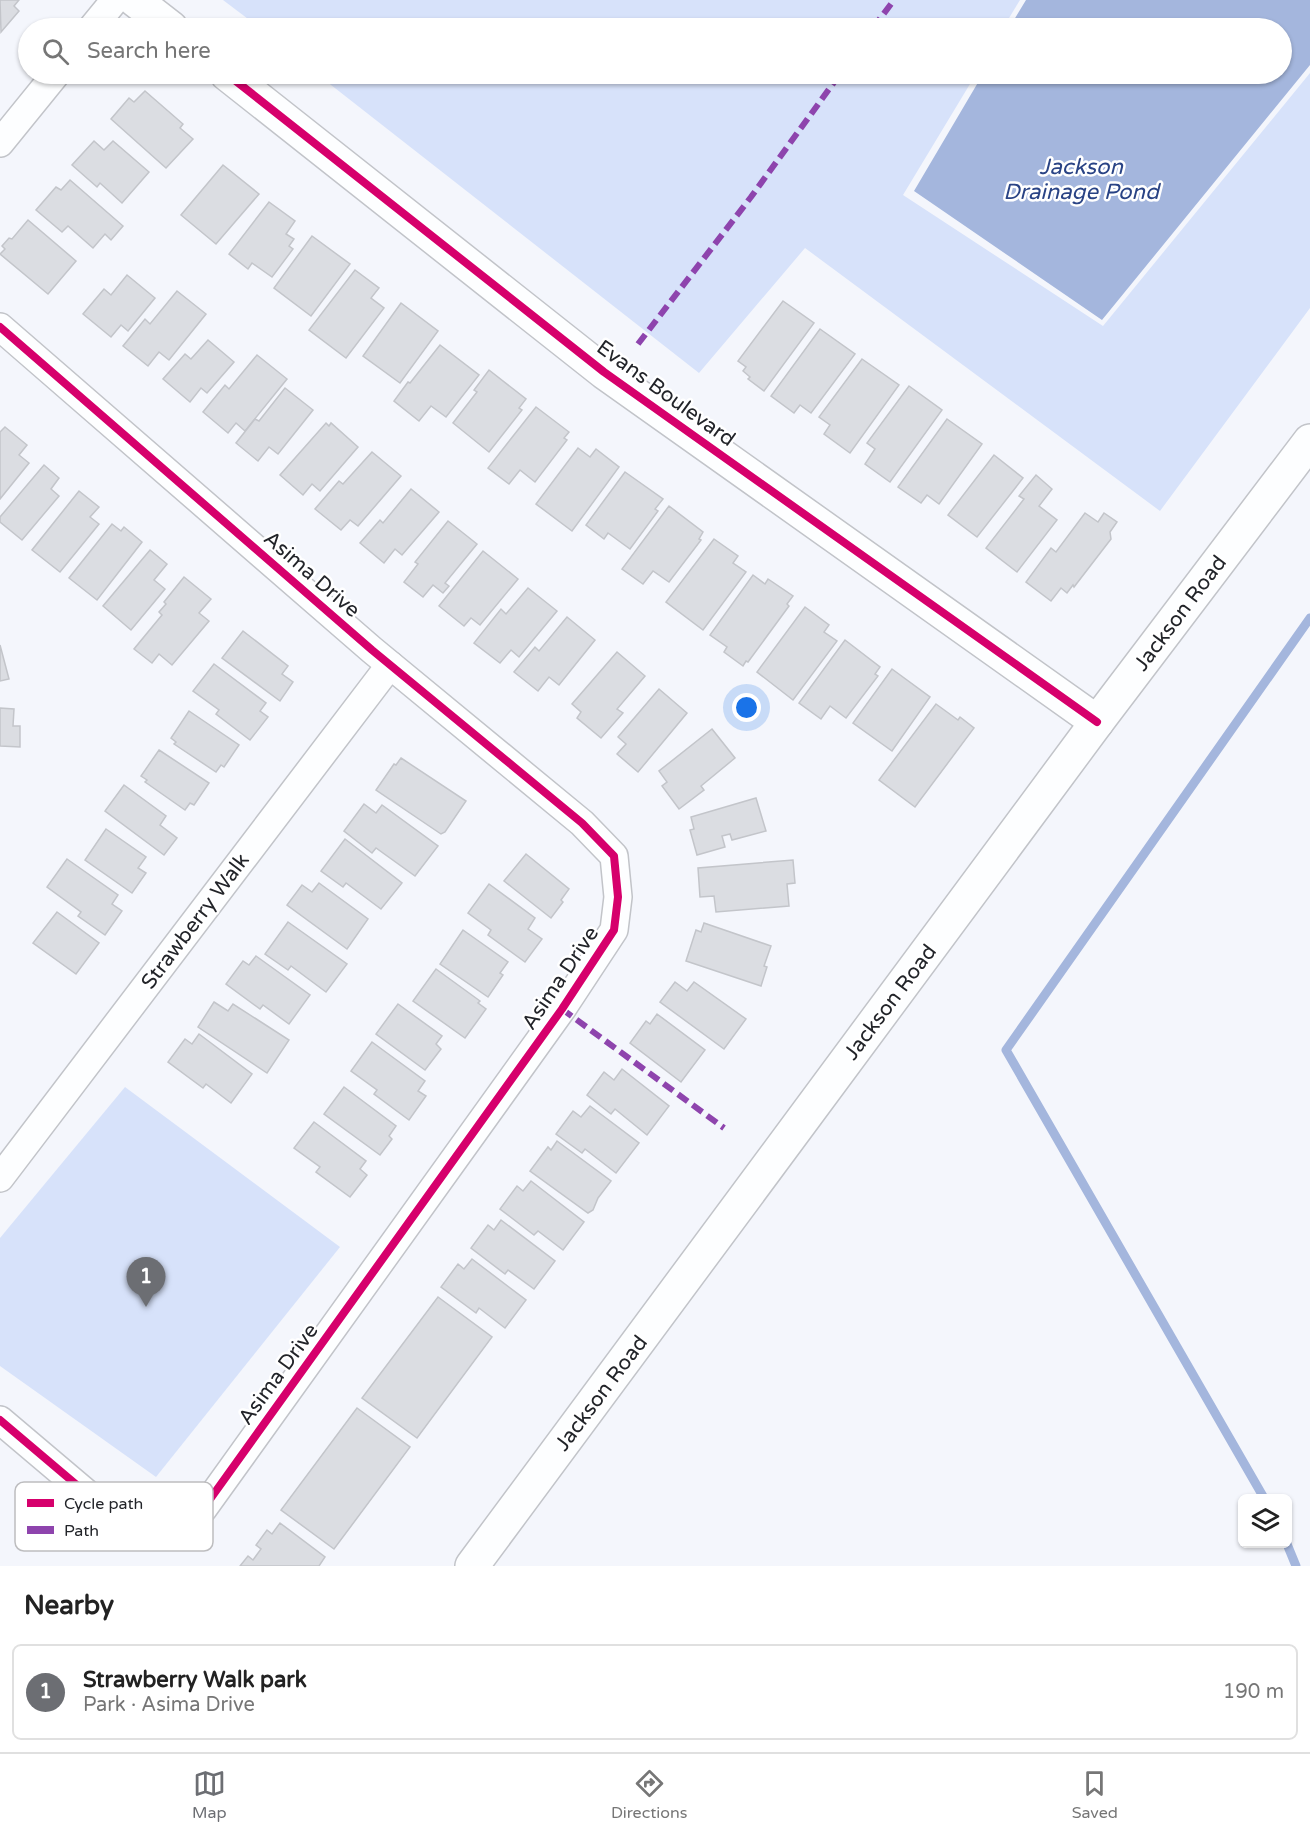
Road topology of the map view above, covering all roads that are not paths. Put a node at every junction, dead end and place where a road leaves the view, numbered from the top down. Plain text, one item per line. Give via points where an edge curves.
1 (115, 0) edge
2 (135, 0) edge
3 (100, 18) edge
4 (158, 18) edge
5 (48, 84) edge
6 (240, 84) edge
7 (0, 143) edge
8 (0, 327) edge
9 (1310, 441) edge
10 (390, 665) junction
11 (1097, 722) junction
12 (0, 1178) edge
13 (0, 1420) edge
14 (73, 1482) edge
15 (213, 1495) edge
16 (472, 1566) edge

1 - 3 street
2 - 4 main road
5 - 7 street
6 - 11 main road, Evans Boulevard via 604,372
8 - 10 street, Asima Drive
9 - 11 main road, Jackson Road
10 - 12 street, Strawberry Walk
10 - 15 street, Asima Drive via 582,823 614,856 618,897 614,930 562,1009
11 - 16 main road, Jackson Road
13 - 14 street, Asima Drive

